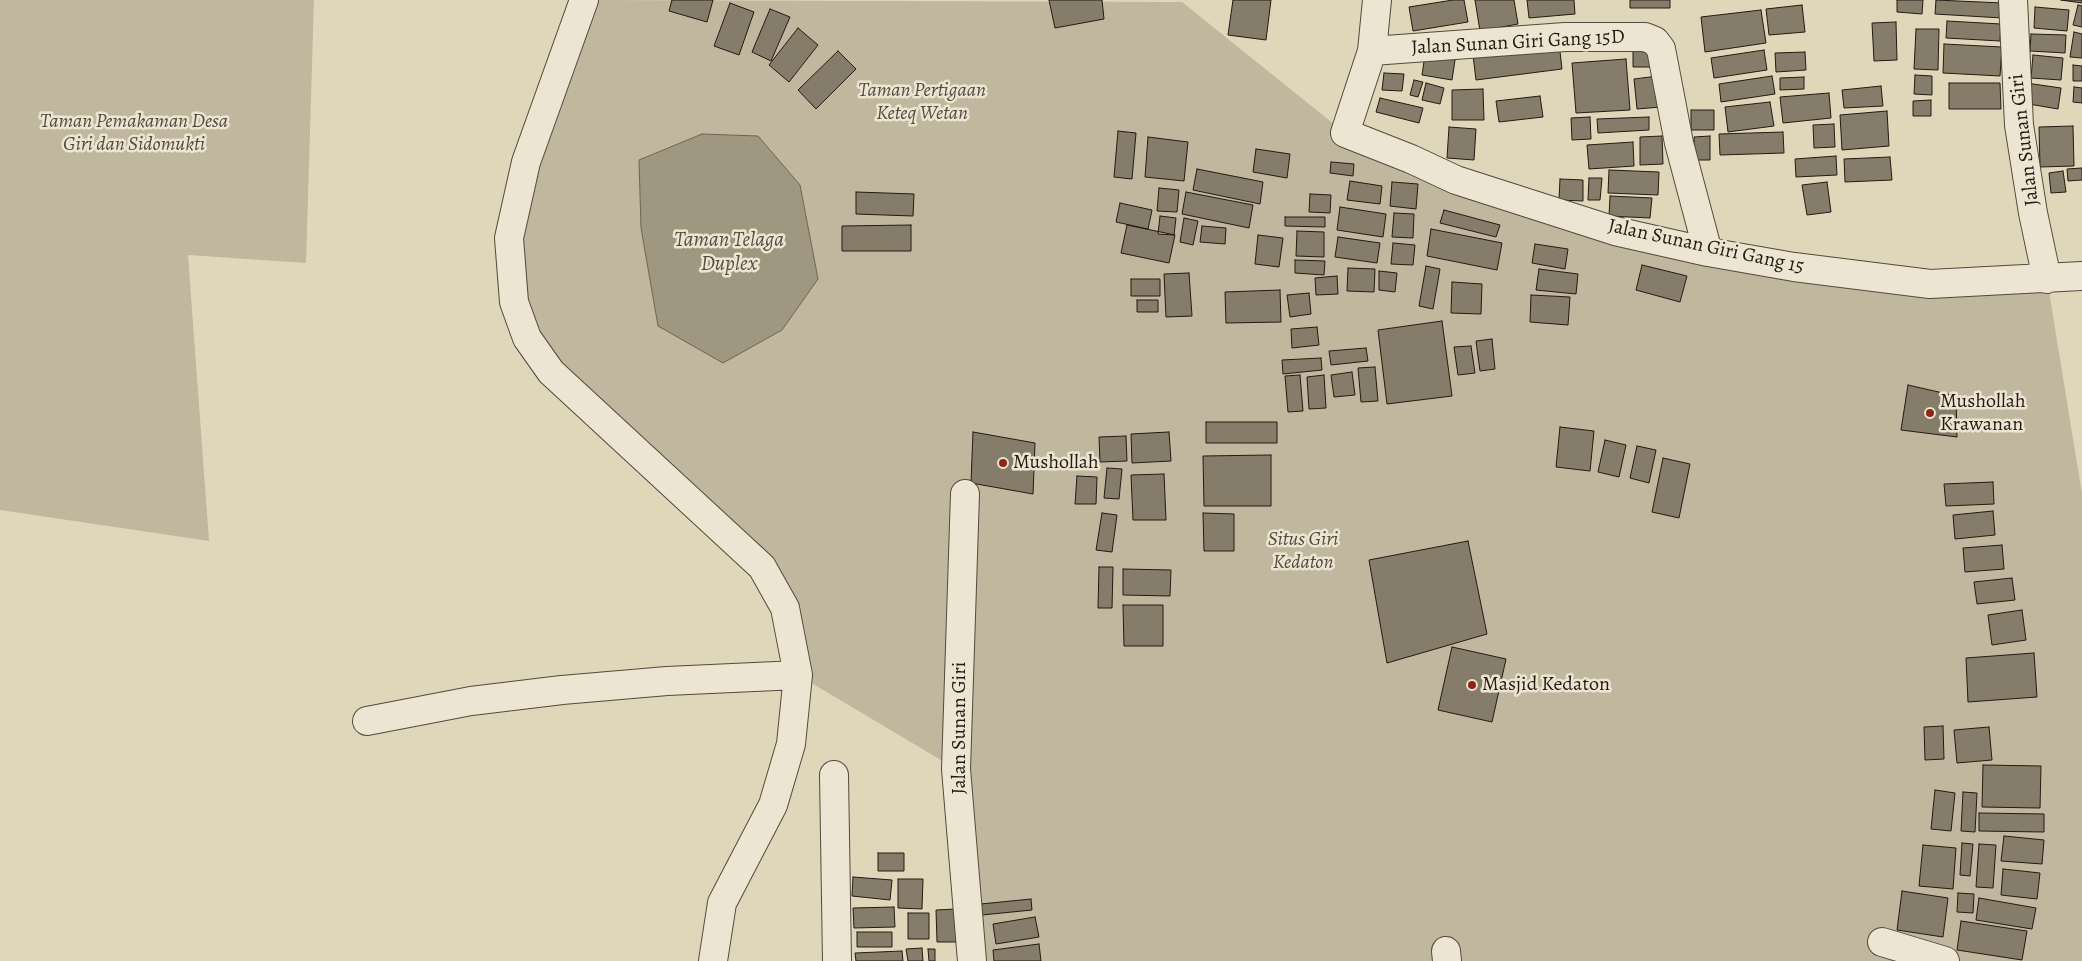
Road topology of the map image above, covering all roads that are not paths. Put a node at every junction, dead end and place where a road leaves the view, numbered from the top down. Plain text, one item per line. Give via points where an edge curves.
1 (584, 0) edge
2 (1377, 0) edge
3 (2013, 0) edge
4 (1372, 51) junction
5 (1708, 252) junction
6 (2082, 276) edge
7 (2047, 279) junction
8 (966, 494) dead end
9 (798, 676) junction
10 (367, 721) dead end
11 (834, 775) dead end
12 (1882, 942) dead end
13 (713, 961) edge
14 (837, 961) edge
15 (972, 961) edge
16 (1944, 961) edge

1 - 9 street via 526,162 509,238 514,302 527,338 551,372 762,567 785,608
2 - 4 street
3 - 7 street, Jalan Sunan Giri via 2019,125
4 - 5 street, Jalan Sunan Giri Gang 15 via 1345,133 1456,180 1615,231
4 - 5 street, Jalan Sunan Giri Gang 15D via 1565,37 1645,37 1655,41 1661,49 1679,143
5 - 7 street, Jalan Sunan Giri Gang 15 via 1794,267 1930,284
6 - 7 street, Jalan Sunan Giri Gang 15
8 - 15 street, Jalan Sunan Giri via 956,769
9 - 10 street via 667,681 562,690 471,701
9 - 13 street via 791,744 773,805 722,902
11 - 14 street
12 - 16 street

